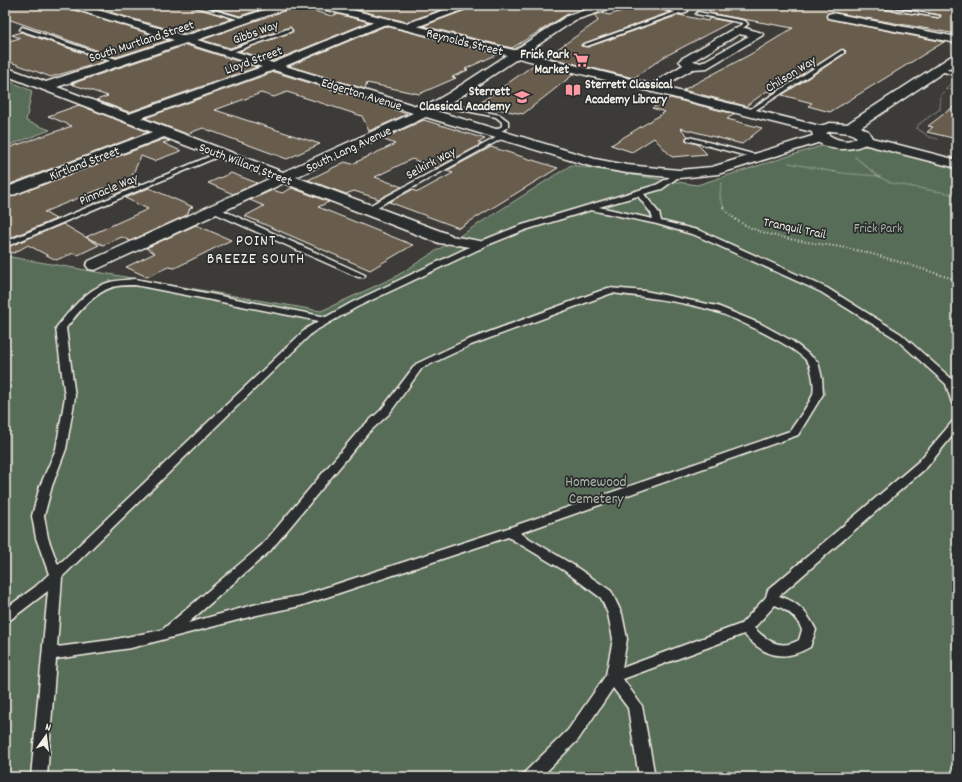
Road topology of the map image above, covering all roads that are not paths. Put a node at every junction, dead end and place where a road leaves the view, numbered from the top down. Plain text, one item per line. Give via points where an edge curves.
1 (71, 5) edge
2 (192, 5) edge
3 (289, 5) edge
4 (319, 5) edge
5 (467, 5) edge
6 (612, 5) edge
7 (658, 5) edge
8 (863, 5) edge
9 (683, 11) joint
10 (831, 12) dead end
11 (698, 13) dead end
12 (938, 16) dead end
13 (246, 20) junction
14 (384, 21) junction
15 (407, 27) junction
16 (22, 29) dead end
17 (290, 30) dead end
18 (737, 31) junction
19 (186, 40) junction
20 (957, 40) edge
21 (585, 45) dead end
22 (228, 52) junction
23 (842, 52) dead end
24 (516, 54) junction
25 (957, 58) edge
26 (120, 62) junction
27 (275, 66) junction
28 (691, 66) junction
29 (940, 69) junction
30 (5, 71) edge
31 (957, 74) edge
32 (46, 86) junction
33 (651, 88) junction
34 (439, 104) junction
35 (426, 112) junction
36 (749, 112) junction
37 (130, 118) junction
38 (850, 129) junction
39 (164, 132) junction
40 (498, 134) junction
41 (821, 134) junction
42 (689, 139) dead end
43 (858, 142) junction
44 (220, 154) junction
45 (758, 157) junction
46 (957, 164) edge
47 (679, 174) junction
48 (284, 177) junction
49 (5, 193) edge
50 (640, 193) junction
51 (590, 208) junction
52 (367, 209) junction
53 (215, 210) junction
54 (658, 222) junction
55 (445, 239) joint
56 (5, 245) edge
57 (480, 246) junction
58 (95, 265) dead end
59 (361, 274) dead end
60 (328, 320) junction
61 (957, 404) edge
62 (957, 423) edge
63 (509, 532) junction
64 (56, 575) junction
65 (772, 599) junction
66 (5, 616) edge
67 (746, 628) junction
68 (167, 633) junction
69 (50, 654) junction
70 (613, 677) junction
71 (39, 777) edge
72 (530, 777) edge
73 (647, 777) edge

1 - 19 street, Edgerton Avenue
2 - 13 lane
3 - 13 street, South Murtland Street
4 - 14 street, Reynolds Street
5 - 15 street
6 - 24 street, South Lang Avenue via 571,18
7 - 9 street
8 - 12 lane
9 - 21 lane
10 - 20 street
11 - 18 lane via 745,22 746,24
13 - 19 street, South Murtland Street
14 - 15 street, Reynolds Street
14 - 27 street, Lloyd Street
15 - 24 street, Reynolds Street
16 - 26 lane
17 - 22 lane, Gibbs Way
18 - 28 street via 685,61
18 - 28 street via 758,35 703,66
19 - 22 street, Edgerton Avenue
19 - 26 street, South Murtland Street
22 - 27 street, Edgerton Avenue
23 - 36 lane, Chilson Way
24 - 33 street, Reynolds Street
24 - 34 street, South Lang Avenue
25 - 29 street
26 - 32 street, South Murtland Street
27 - 35 street, Edgerton Avenue
27 - 37 street, Lloyd Street
28 - 33 street
29 - 31 lane
29 - 38 street
30 - 32 street, South Willard Street
32 - 37 street, South Willard Street
33 - 36 street, Reynolds Street
34 - 35 street, South Lang Avenue
34 - 40 lane via 498,116 505,121 505,126
35 - 40 street, Edgerton Avenue
35 - 48 street, South Lang Avenue
36 - 41 street, Reynolds Street
37 - 39 street, South Willard Street
38 - 41 street via 830,127
38 - 43 street via 864,135
39 - 44 street, South Willard Street
39 - 49 street, Kirtland Street
40 - 47 street, Edgerton Avenue via 593,163
40 - 52 lane, Selkirk Way
41 - 43 street, Reynolds Street via 835,143
41 - 45 street, Edgerton Avenue
42 - 45 lane
43 - 46 street
44 - 48 street, South Willard Street
44 - 56 lane, Pinnacle Way
45 - 47 street, Edgerton Avenue via 713,171
47 - 50 lane via 659,186
48 - 52 street, South Willard Street
48 - 53 street, South Lang Avenue
50 - 51 lane
50 - 54 lane via 655,213
51 - 54 lane
51 - 57 lane via 522,228
52 - 55 street, South Willard Street
53 - 58 street, South Lang Avenue
53 - 59 lane
54 - 61 lane via 698,233 824,290 898,336 951,383
55 - 57 street
57 - 60 lane via 354,304
60 - 64 lane via 310,330
60 - 64 lane via 135,282 111,285 80,305 61,328 70,397 62,448 46,486 38,516 42,538
62 - 65 lane via 923,464 773,594
63 - 68 lane via 300,600
63 - 68 lane via 794,434 818,394 813,362 788,343 739,317 714,308 611,290 468,343 419,366 385,412 364,431 266,548
63 - 70 lane via 569,568 606,595 616,614 620,639
64 - 66 lane
64 - 69 lane
65 - 67 lane
65 - 67 lane via 790,604 804,616 809,630 805,643 792,650 774,649 756,641
67 - 70 lane
68 - 69 lane via 132,642
69 - 71 lane
70 - 72 lane via 573,735
70 - 73 lane via 635,706

